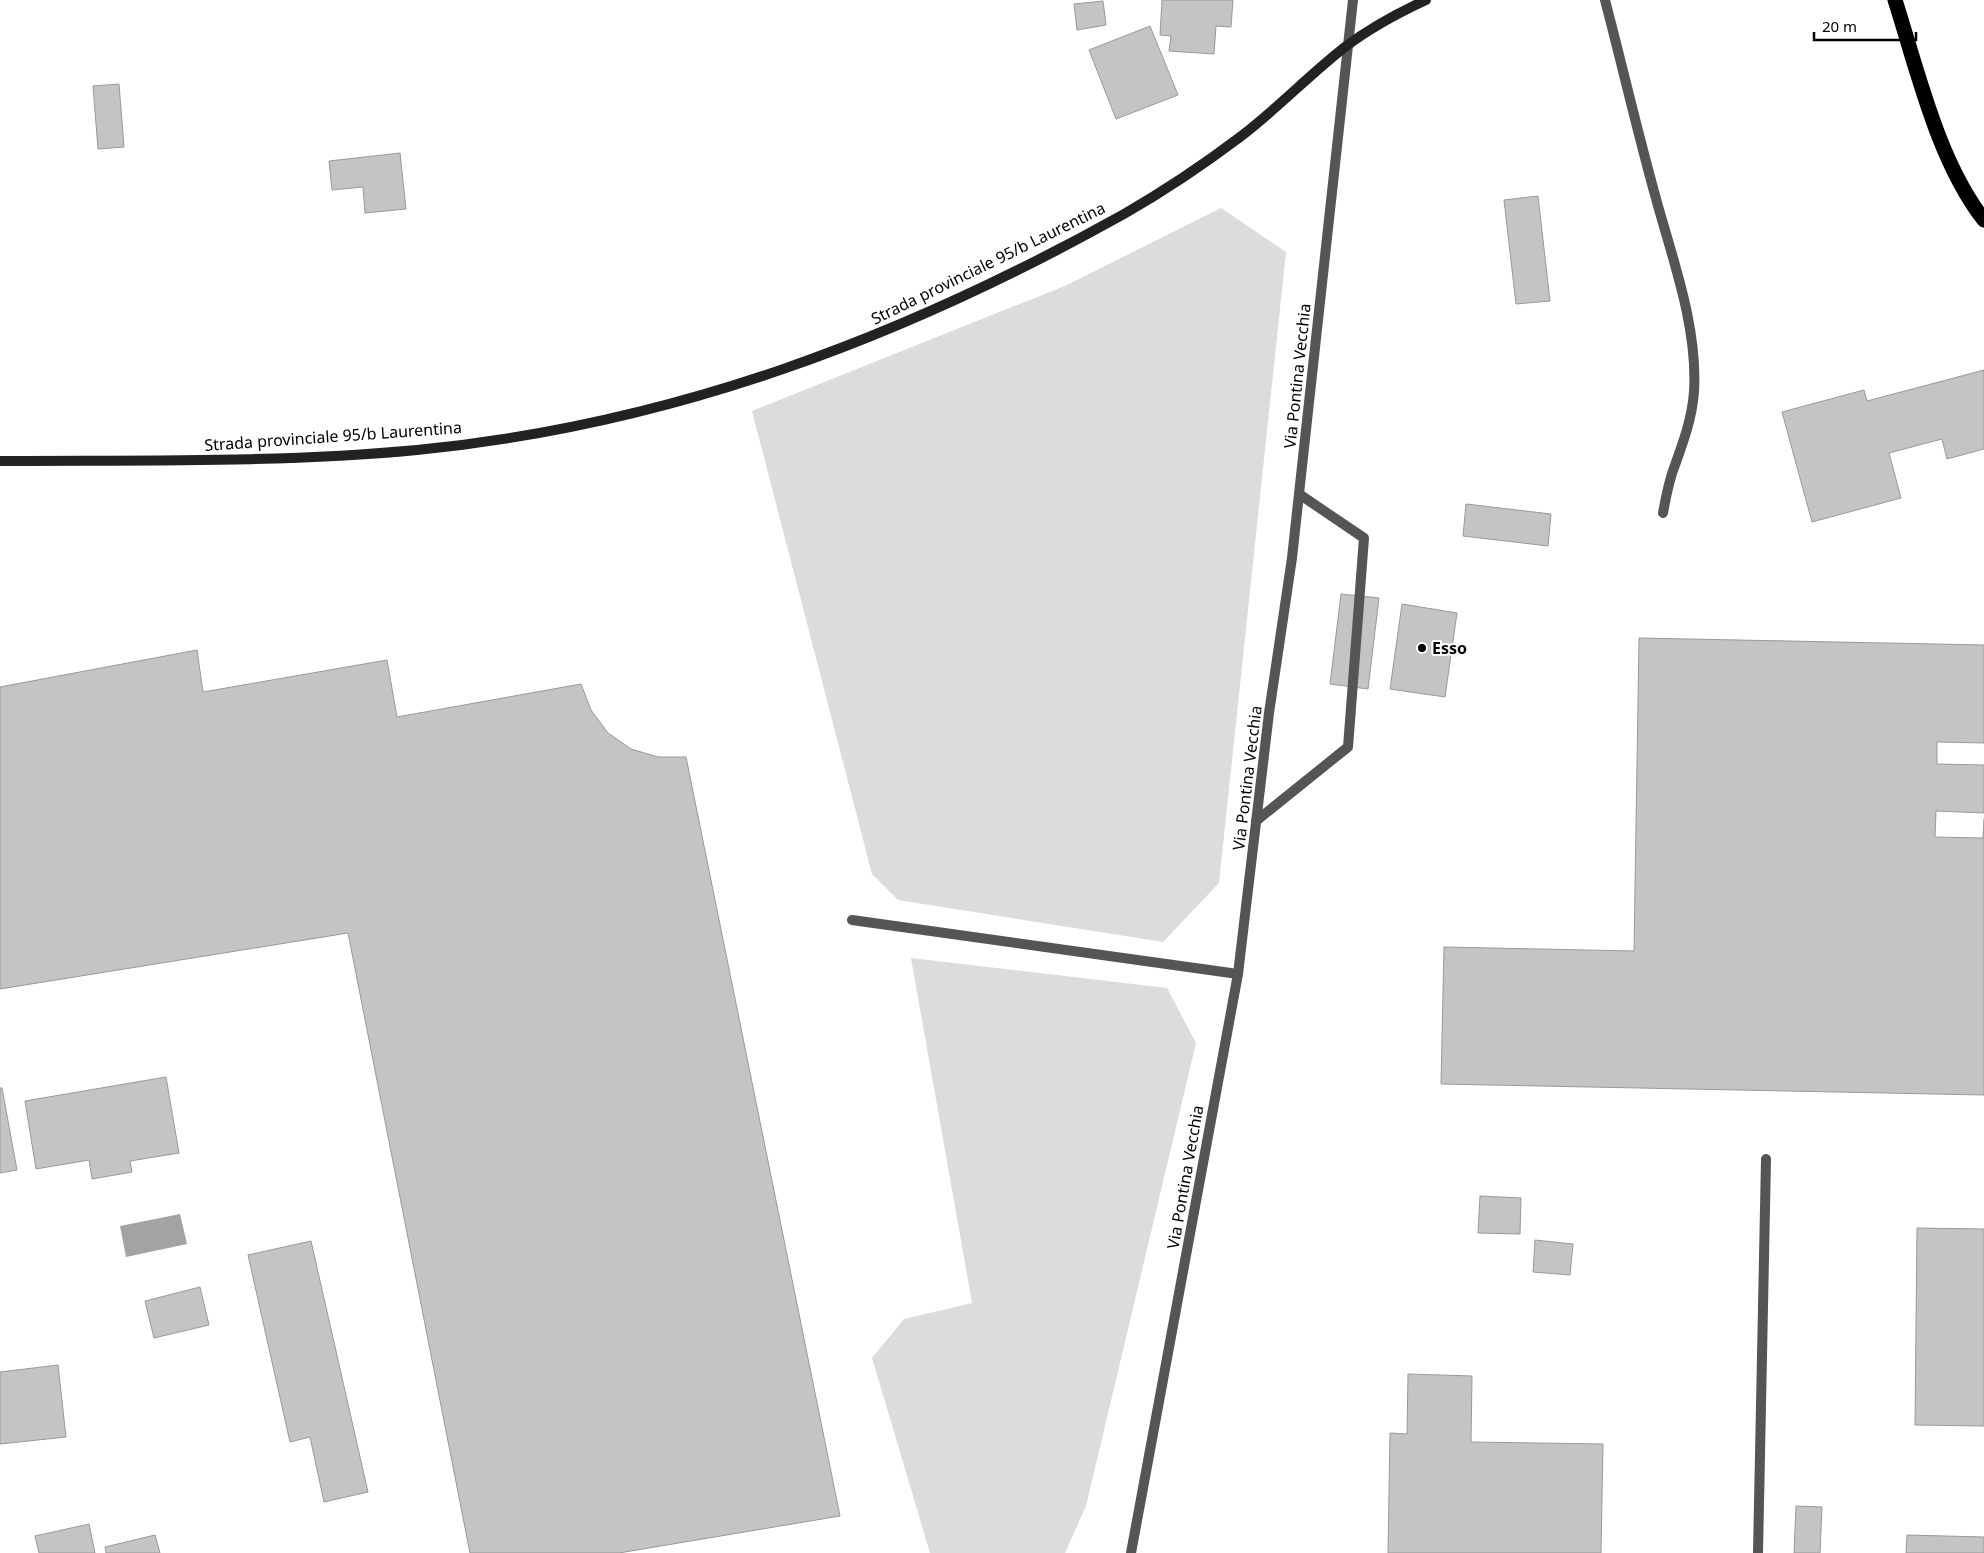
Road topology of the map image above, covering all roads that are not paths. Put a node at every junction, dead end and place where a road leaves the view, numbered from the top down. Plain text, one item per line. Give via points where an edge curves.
1 (1353, 0) edge
2 (1426, 0) edge
3 (1605, 0) edge
4 (1895, 0) edge
5 (1348, 44) junction
6 (1984, 220) edge
7 (0, 461) edge
8 (1299, 494) junction
9 (1663, 513) dead end
10 (1256, 821) junction
11 (852, 920) dead end
12 (1238, 974) junction
13 (1766, 1159) dead end
14 (1131, 1553) edge
15 (1758, 1553) edge

1 - 5 street, Via Pontina Vecchia
2 - 5 main road, Strada provinciale 95/b Laurentina
3 - 9 street via 1680,288 1693,363 1694,392 1688,431 1668,486
4 - 6 highway via 1941,141 1969,201
5 - 7 main road, Strada provinciale 95/b Laurentina via 1242,136 1123,214 1010,273 901,324 848,347 736,386 557,430 417,450 223,460
5 - 8 street, Via Pontina Vecchia
8 - 10 street, Via Pontina Vecchia
8 - 10 street via 1364,538 1348,747
10 - 12 street, Via Pontina Vecchia
11 - 12 street
12 - 14 street, Via Pontina Vecchia
13 - 15 street

